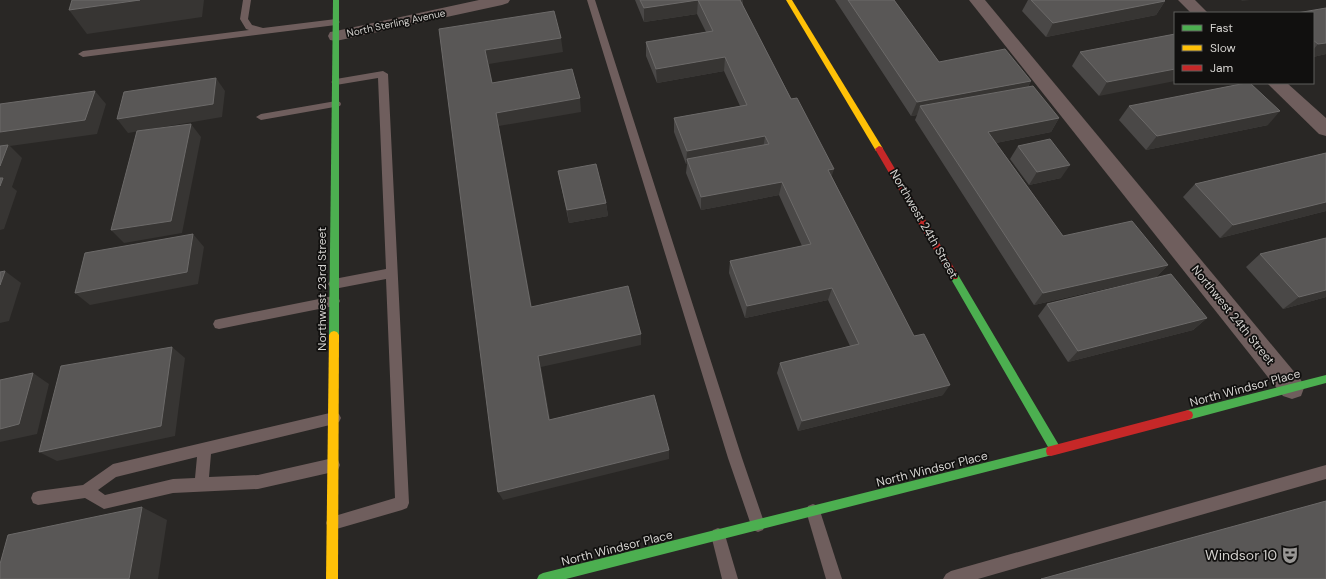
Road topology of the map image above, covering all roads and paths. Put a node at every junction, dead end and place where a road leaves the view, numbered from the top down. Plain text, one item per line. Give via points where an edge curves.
1 (247, 0) edge
2 (336, 0) edge
3 (502, 0) edge
4 (591, 0) edge
5 (789, 0) edge
6 (977, 0) edge
7 (1186, 0) edge
8 (1199, 12) edge
9 (336, 29) junction
10 (263, 31) junction
11 (83, 54) dead end
12 (336, 82) junction
13 (1277, 84) edge
14 (336, 104) junction
15 (261, 117) dead end
16 (1326, 130) edge
17 (392, 273) junction
18 (334, 284) junction
19 (334, 301) junction
20 (219, 324) dead end
21 (1326, 379) edge
22 (1292, 388) junction
23 (334, 418) junction
24 (205, 449) junction
25 (1056, 450) junction
26 (333, 465) junction
27 (1326, 472) edge
28 (201, 485) junction
29 (86, 491) junction
30 (38, 498) dead end
31 (813, 511) junction
32 (333, 523) junction
33 (758, 525) junction
34 (718, 535) junction
35 (332, 579) edge
36 (542, 579) edge
37 (730, 579) edge
38 (834, 579) edge
39 (951, 579) edge

1 - 10 lane via 244,19 249,27
2 - 9 street, Northwest 23rd Street
3 - 9 street, North Sterling Avenue
4 - 33 lane
5 - 25 street, Northwest 24th Street via 851,100
6 - 22 street, Northwest 24th Street
7 - 8 street
9 - 10 lane
9 - 12 street, Northwest 23rd Street
10 - 11 lane
12 - 14 street, Northwest 23rd Street
12 - 17 lane via 383,74
13 - 16 street
14 - 15 lane
14 - 18 street, Northwest 23rd Street
17 - 18 lane
17 - 32 lane via 402,504
18 - 19 street, Northwest 23rd Street
19 - 20 lane
19 - 23 street, Northwest 23rd Street
21 - 22 street, North Windsor Place
22 - 25 street, North Windsor Place
23 - 24 lane
23 - 26 street, Northwest 23rd Street
24 - 28 lane
24 - 29 lane via 113,471
25 - 31 street, North Windsor Place
26 - 28 lane via 258,482
26 - 32 street, Northwest 23rd Street
27 - 39 lane
28 - 29 lane via 173,486 104,502
29 - 30 lane
31 - 33 street, North Windsor Place
31 - 38 lane
32 - 35 street, Northwest 23rd Street
33 - 34 street, North Windsor Place
34 - 36 street, North Windsor Place
34 - 37 lane

